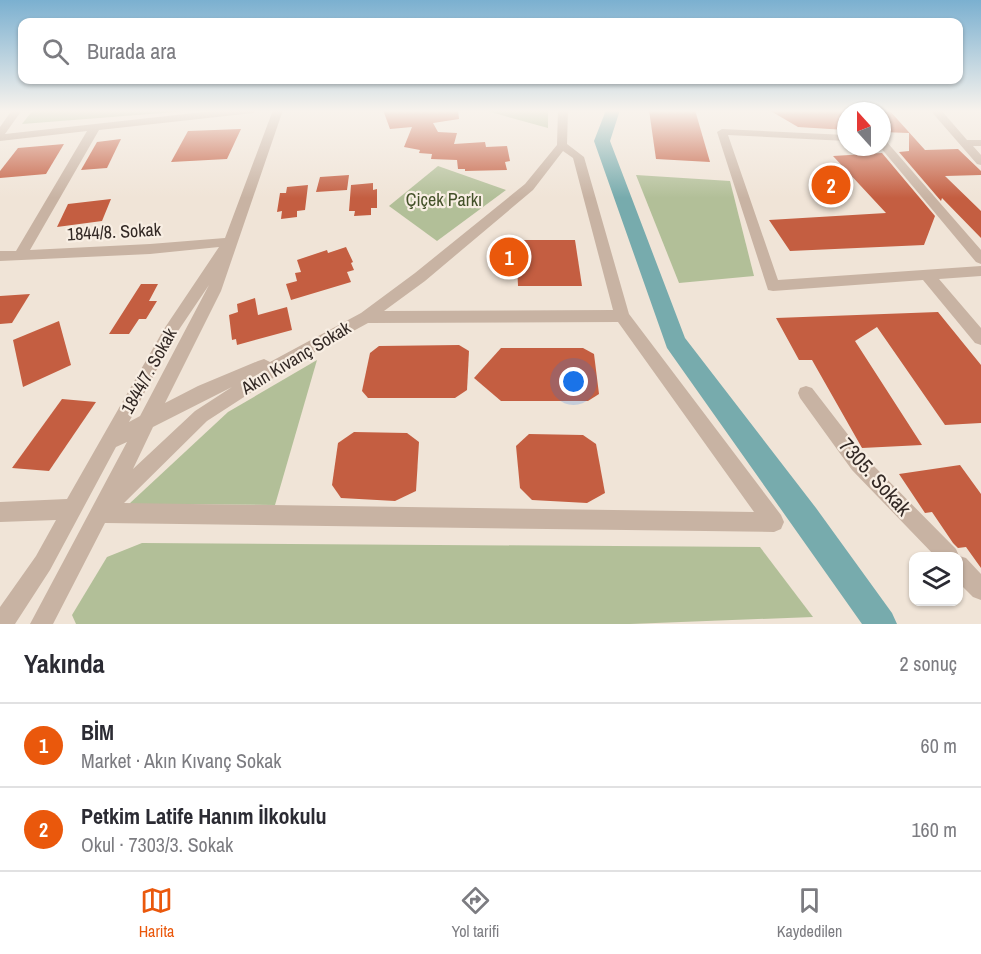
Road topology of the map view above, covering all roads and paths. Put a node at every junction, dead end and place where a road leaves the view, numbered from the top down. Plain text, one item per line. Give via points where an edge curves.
1 (88, 139) edge
2 (267, 139) edge
3 (562, 139) edge
4 (724, 139) edge
5 (959, 139) edge
6 (981, 142) edge
7 (962, 143) junction
8 (562, 146) junction
9 (891, 154) edge
10 (981, 162) edge
11 (230, 242) junction
12 (20, 255) junction
13 (0, 256) edge
14 (981, 260) edge
15 (981, 271) edge
16 (927, 275) junction
17 (622, 316) junction
18 (366, 317) junction
19 (981, 339) edge
20 (298, 353) junction
21 (806, 393) dead end
22 (148, 421) junction
23 (111, 441) junction
24 (72, 509) junction
25 (0, 512) edge
26 (100, 513) junction
27 (945, 552) edge
28 (963, 571) edge
29 (981, 589) edge
30 (2, 624) edge
31 (41, 624) edge

1 - 12 street
2 - 11 street, 1844/7. Sokak
3 - 8 street
4 - 16 street via 773,286
5 - 7 street
6 - 7 street
7 - 10 street
8 - 17 street via 578,157
8 - 18 street, Akın Kıvanç Sokak via 528,188
9 - 14 street
11 - 12 street, 1844/8. Sokak
11 - 22 street via 214,291
11 - 23 street, 1844/7. Sokak via 169,333
12 - 13 street, 1844/8. Sokak
15 - 16 street
16 - 19 street
17 - 18 street
17 - 26 street via 774,522
18 - 20 street, Akın Kıvanç Sokak
20 - 22 street via 204,391
20 - 26 street, Akın Kıvanç Sokak via 201,416
21 - 27 street, 7305. Sokak via 859,464
22 - 23 street
22 - 26 street
23 - 24 street, 1844/7. Sokak
24 - 25 street
24 - 30 street, 1844/7. Sokak via 43,563
26 - 31 street, Akın Kıvanç Sokak
28 - 29 street

